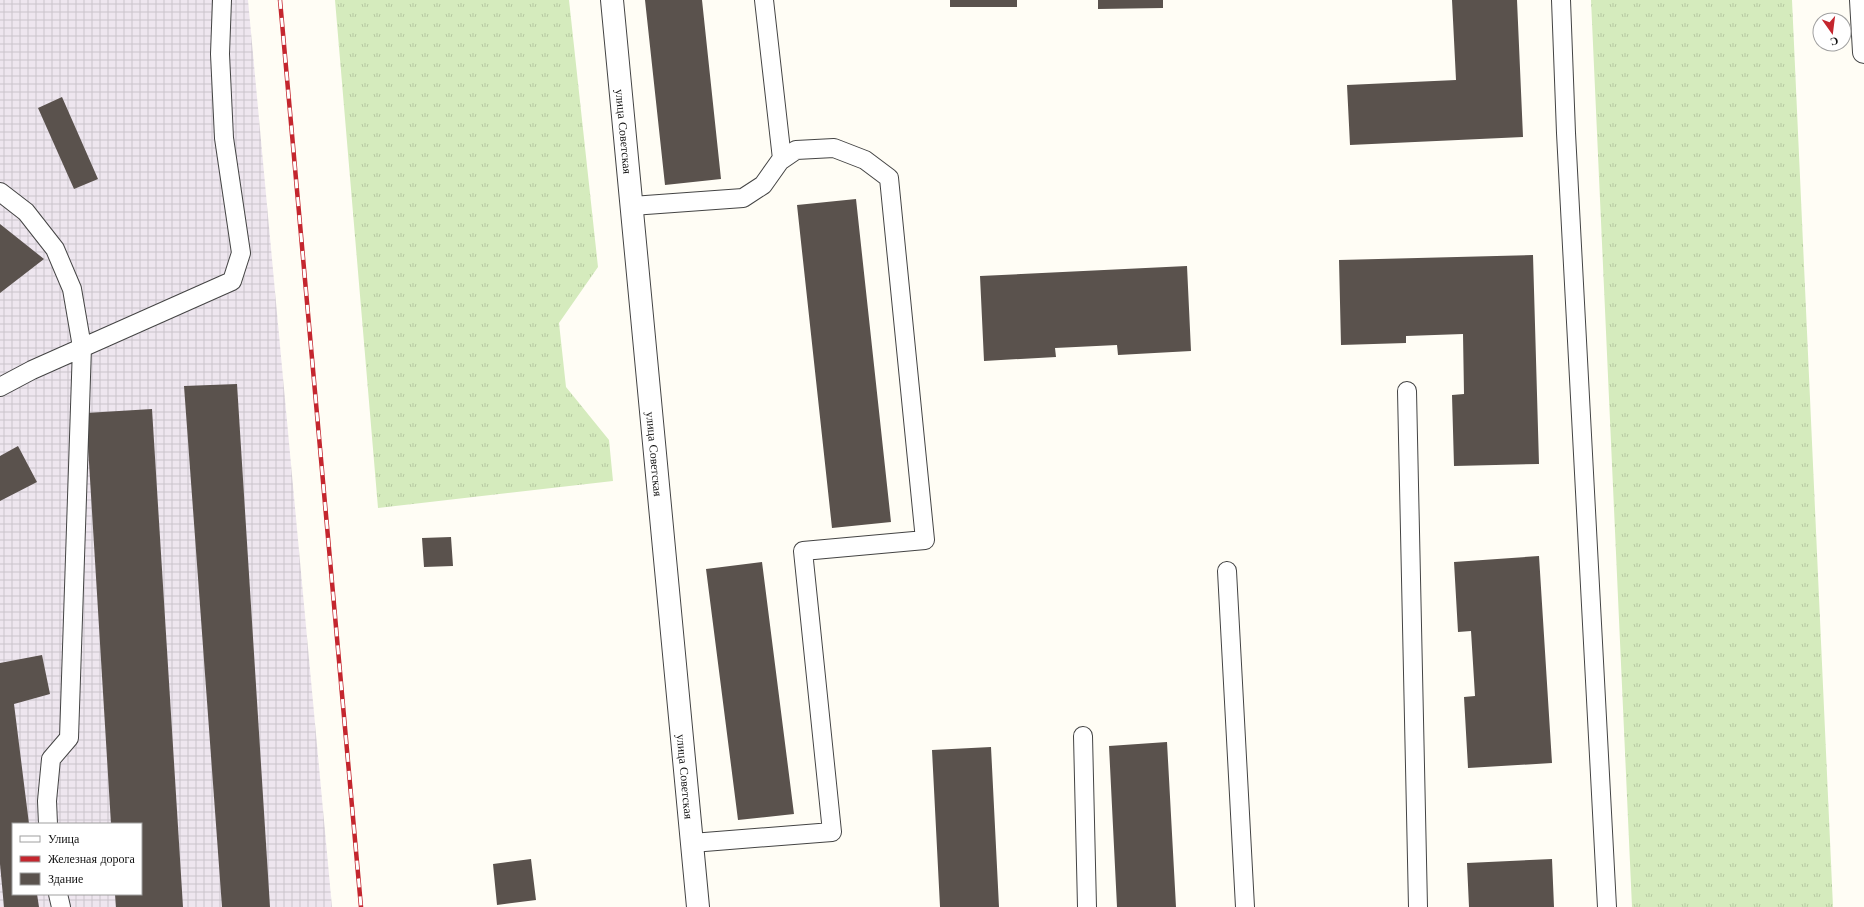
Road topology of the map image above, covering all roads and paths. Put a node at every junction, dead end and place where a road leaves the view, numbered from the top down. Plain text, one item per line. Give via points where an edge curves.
1 (222, 0) edge
2 (612, 0) edge
3 (764, 0) edge
4 (1561, 0) edge
5 (1862, 0) edge
6 (1864, 52) edge
7 (782, 159) junction
8 (0, 192) edge
9 (632, 206) junction
10 (82, 347) junction
11 (0, 387) edge
12 (1407, 391) dead end
13 (1227, 571) dead end
14 (1083, 736) dead end
15 (48, 823) edge
16 (692, 843) junction
17 (58, 895) edge
18 (60, 907) edge
19 (698, 907) edge
20 (1087, 907) edge
21 (1245, 907) edge
22 (1418, 907) edge
23 (1607, 907) edge

1 - 10 lane via 220,54 224,138 241,253 232,281
2 - 9 street, улица Советская
3 - 7 lane
4 - 23 lane via 1566,149
5 - 6 street
7 - 9 lane via 763,185 743,198
7 - 16 lane via 796,150 834,148 865,160 889,178 925,540 803,551 832,832
8 - 10 lane via 26,212 56,249 72,288
9 - 16 street, улица Советская
10 - 11 lane
10 - 15 lane via 70,738 52,759 47,801
12 - 22 lane
13 - 21 lane
14 - 20 lane
16 - 19 street, улица Советская
17 - 18 lane

